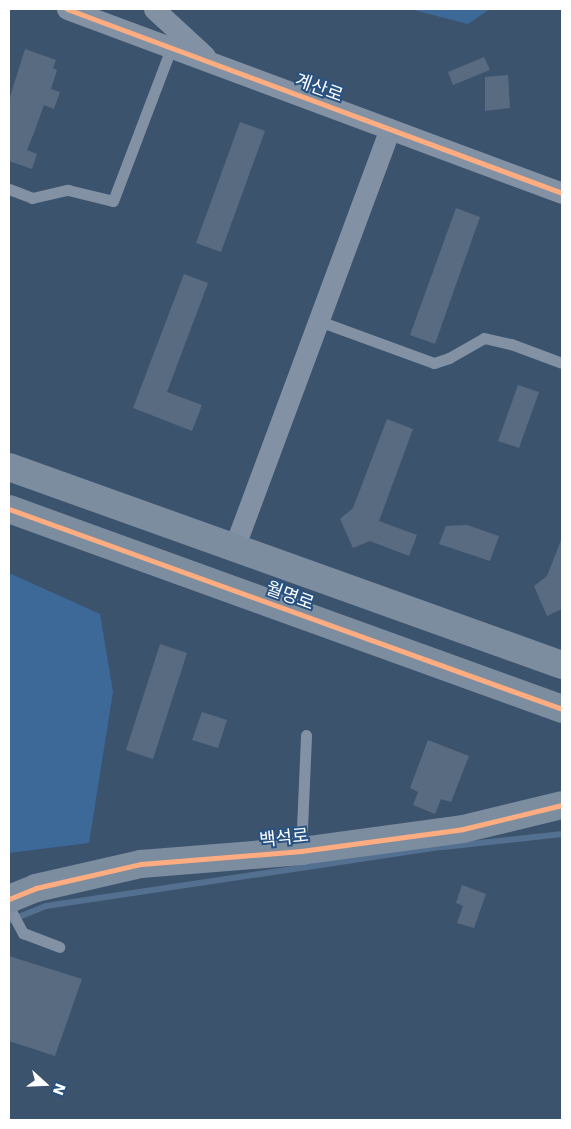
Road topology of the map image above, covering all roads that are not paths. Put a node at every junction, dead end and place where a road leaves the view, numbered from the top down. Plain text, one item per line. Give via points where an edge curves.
1 (67, 9) edge
2 (154, 9) edge
3 (171, 48) junction
4 (212, 63) junction
5 (390, 129) junction
6 (9, 189) edge
7 (562, 193) edge
8 (319, 321) junction
9 (562, 363) edge
10 (9, 467) edge
11 (9, 509) edge
12 (234, 548) junction
13 (562, 665) edge
14 (562, 710) edge
15 (306, 735) dead end
16 (562, 805) edge
17 (301, 851) junction
18 (10, 906) edge
19 (59, 947) dead end

1 - 3 street, 계산로
2 - 4 street
3 - 4 street, 계산로
3 - 6 lane via 113,201 68,190 32,198
4 - 5 street, 계산로
5 - 7 street, 계산로
5 - 8 street
8 - 9 lane via 434,363 450,358 484,338 511,344
8 - 12 street
10 - 12 street, 월명로
11 - 14 street, 월명로
12 - 13 street, 월명로
15 - 17 lane
16 - 17 street, 백석로 via 463,829
17 - 18 street, 백석로 via 142,864 36,888
18 - 19 lane via 23,933

